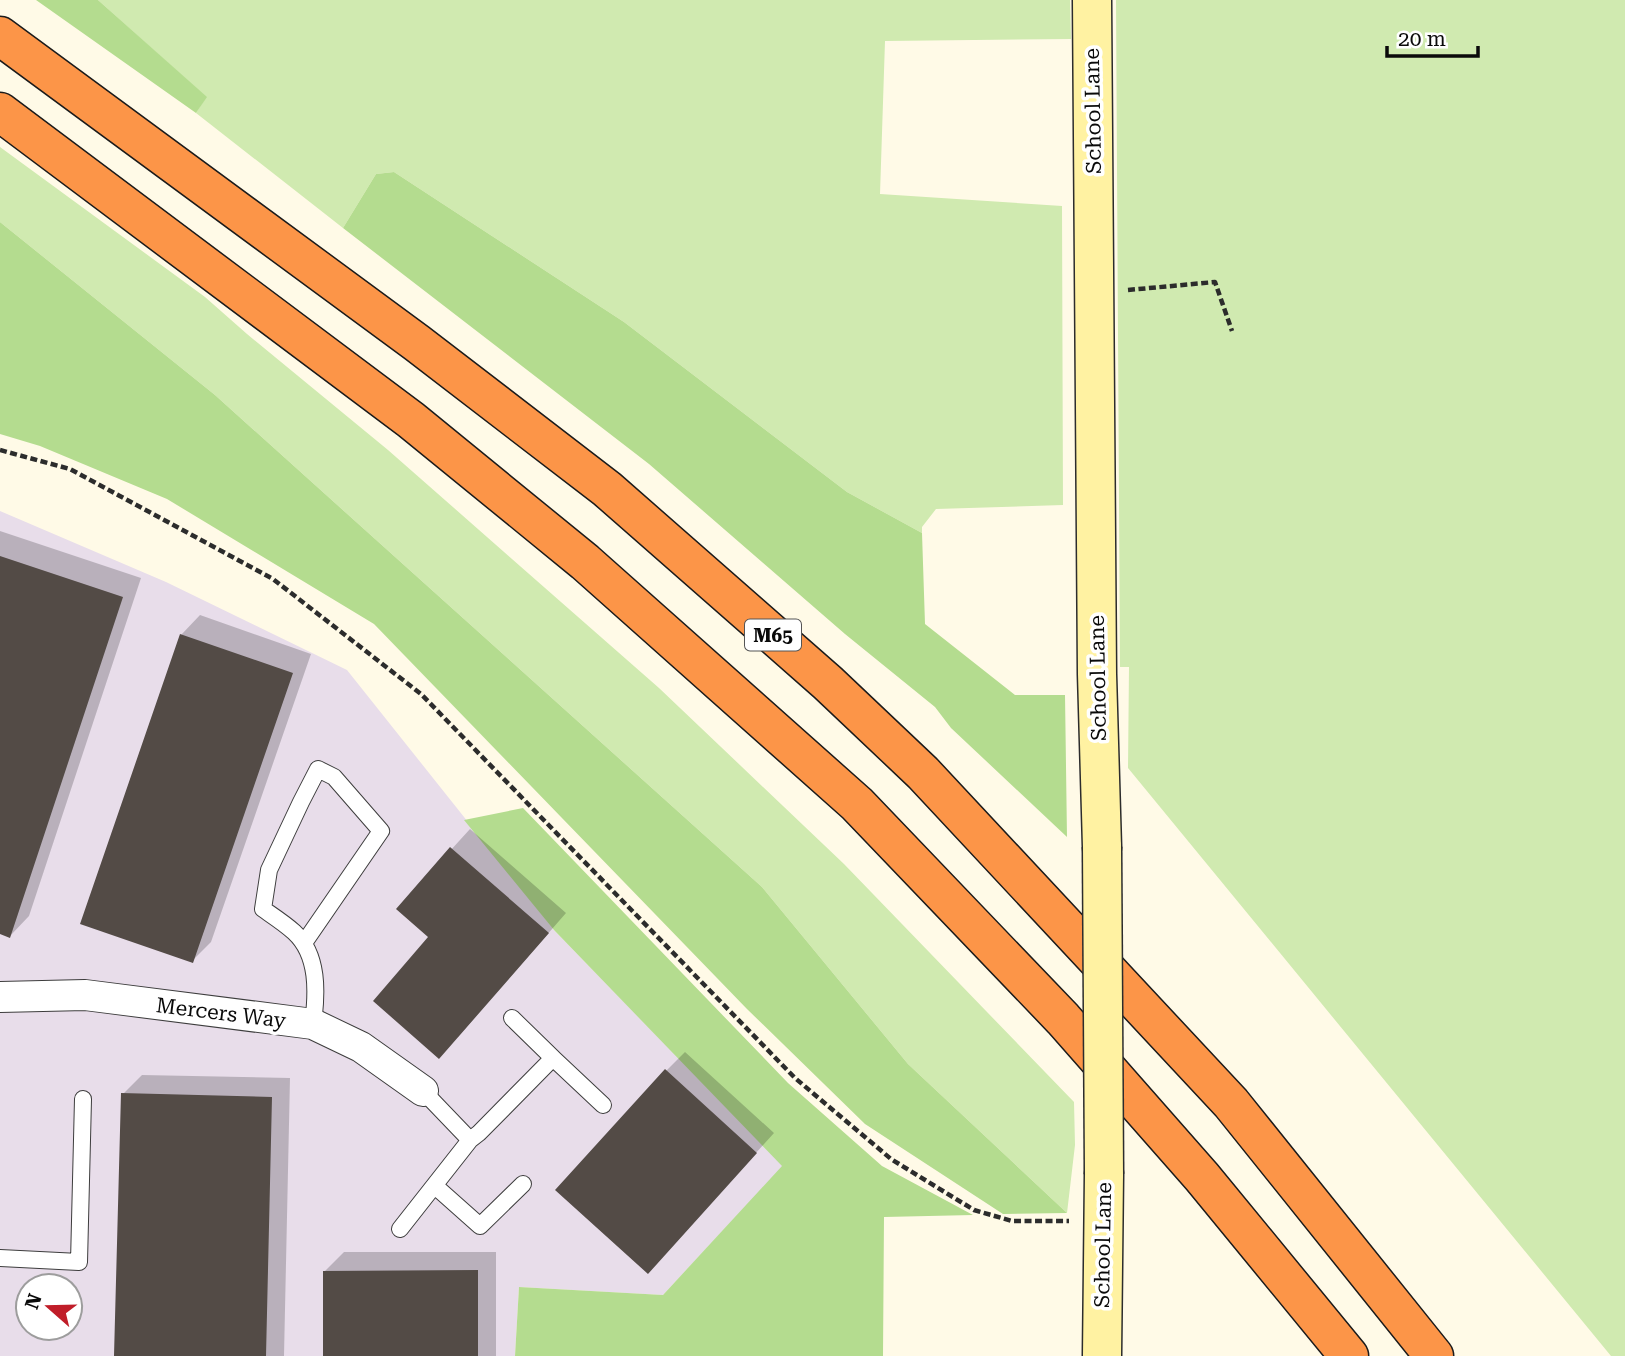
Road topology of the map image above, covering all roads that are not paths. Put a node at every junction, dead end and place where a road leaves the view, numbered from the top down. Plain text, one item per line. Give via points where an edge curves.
1 (1092, 0) edge
2 (0, 36) edge
3 (0, 112) edge
4 (304, 943) junction
5 (0, 997) edge
6 (512, 1018) dead end
7 (313, 1024) junction
8 (553, 1058) junction
9 (423, 1091) joint
10 (83, 1098) dead end
11 (603, 1105) dead end
12 (470, 1140) junction
13 (523, 1184) dead end
14 (435, 1186) junction
15 (400, 1229) dead end
16 (0, 1258) edge
17 (1102, 1356) edge
18 (1349, 1356) edge
19 (1434, 1356) edge

1 - 17 main road, School Lane, bridge via 1102,847
2 - 19 highway, M65 via 596,481 828,683 923,773 1231,1103
3 - 18 highway via 411,420 585,562 857,804 1063,1018
4 - 4 lane via 263,908 270,870 318,769 334,777 381,831
4 - 7 lane via 317,989
5 - 7 street, Mercers Way via 85,995
6 - 8 lane
7 - 9 street, Mercers Way via 360,1047
8 - 11 lane
8 - 12 lane
9 - 12 lane
10 - 16 lane via 79,1262
12 - 14 lane
13 - 14 lane via 480,1226
14 - 15 lane

